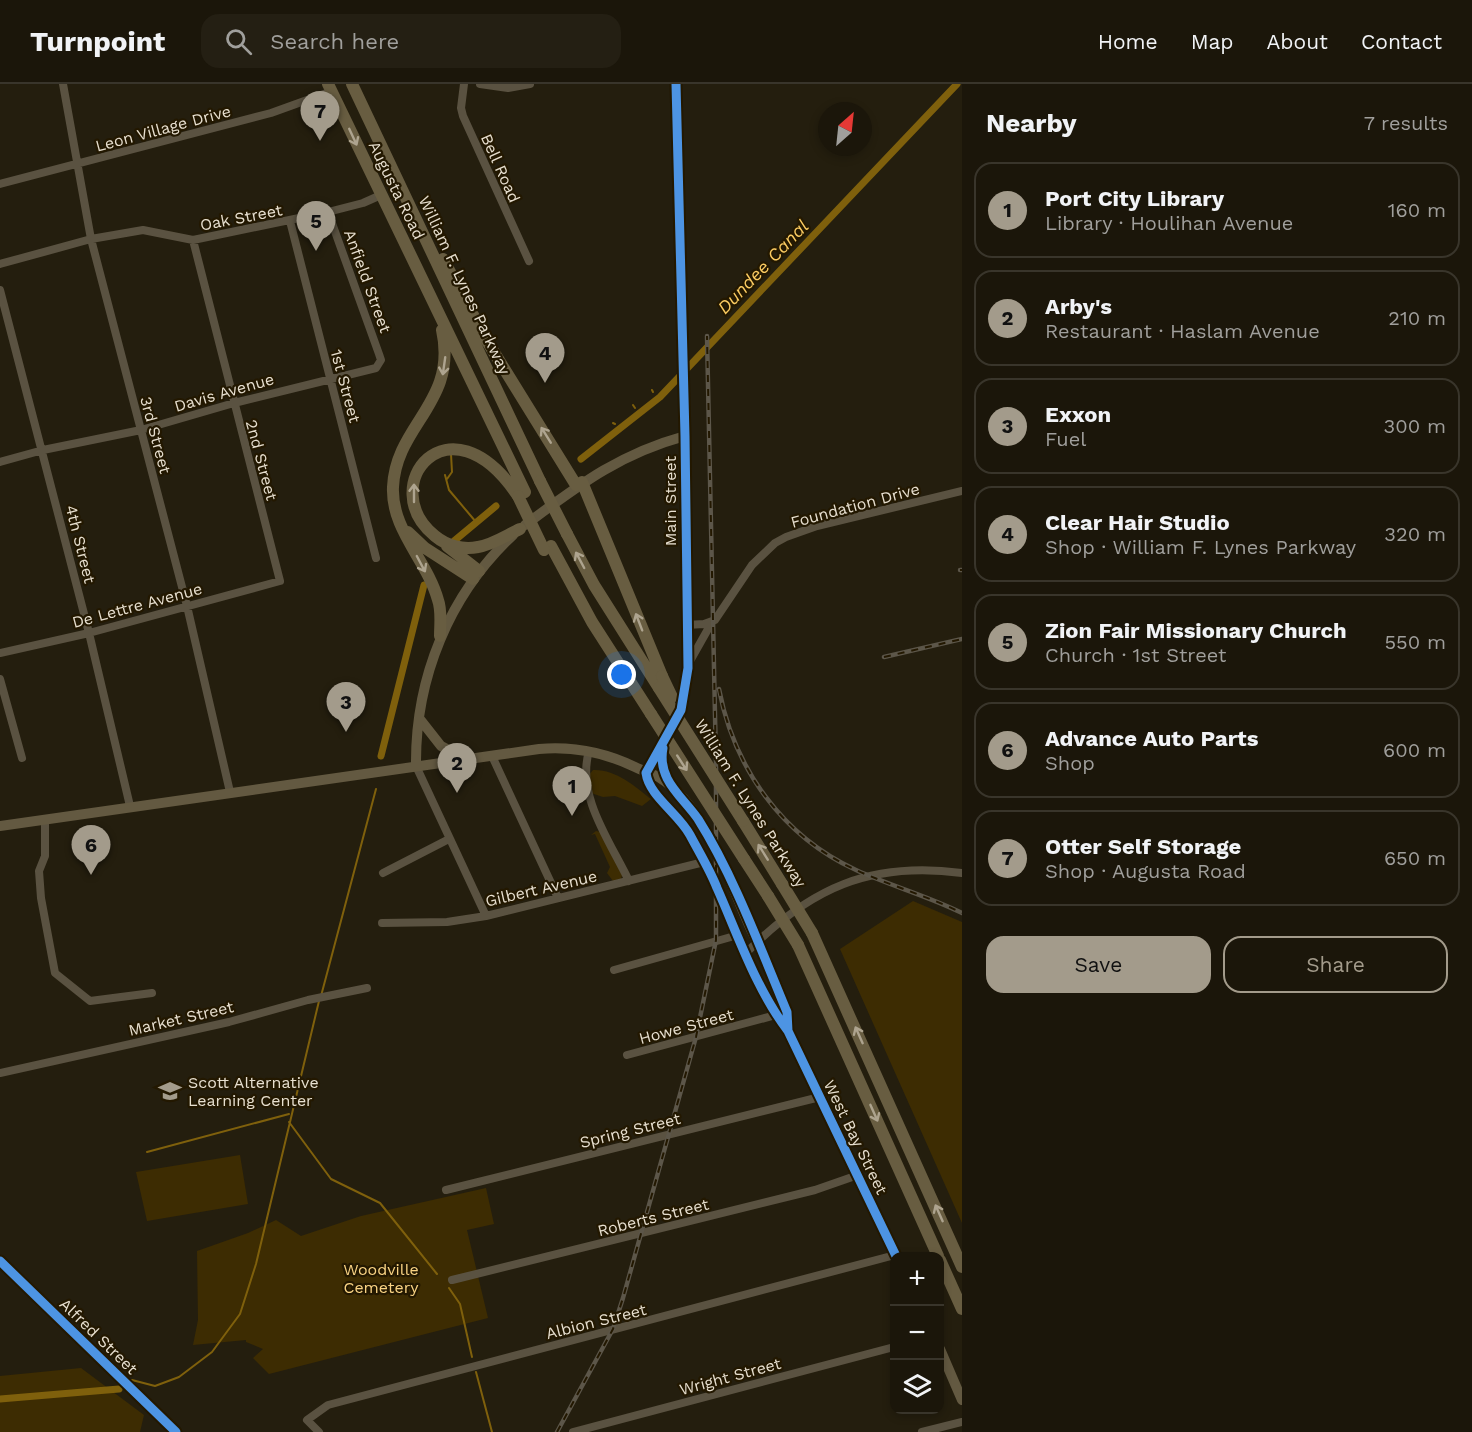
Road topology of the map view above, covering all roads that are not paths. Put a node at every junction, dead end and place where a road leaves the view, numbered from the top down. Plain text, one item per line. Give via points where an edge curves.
1 (63, 84) edge
2 (352, 84) edge
3 (464, 84) edge
4 (480, 84) edge
5 (530, 84) edge
6 (676, 84) edge
7 (330, 88) edge
8 (78, 165) junction
9 (394, 174) junction
10 (0, 184) edge
11 (381, 195) junction
12 (328, 212) junction
13 (290, 221) junction
14 (91, 240) junction
15 (193, 240) junction
16 (529, 261) dead end
17 (0, 264) edge
18 (0, 290) edge
19 (437, 309) junction
20 (381, 360) joint
21 (330, 378) junction
22 (234, 403) junction
23 (141, 430) junction
24 (685, 436) junction
25 (43, 450) junction
26 (0, 462) edge
27 (582, 482) junction
28 (962, 490) edge
29 (521, 494) junction
30 (399, 522) junction
31 (520, 529) junction
32 (436, 537) junction
33 (376, 558) dead end
34 (476, 575) junction
35 (280, 581) joint
36 (187, 606) junction
37 (712, 622) junction
38 (686, 625) junction
39 (89, 633) junction
40 (440, 636) junction
41 (0, 653) edge
42 (688, 668) junction
43 (0, 679) edge
44 (661, 682) junction
45 (419, 718) junction
46 (664, 742) junction
47 (589, 750) junction
48 (492, 756) junction
49 (21, 758) dead end
50 (466, 759) junction
51 (416, 766) junction
52 (646, 773) junction
53 (672, 788) junction
54 (230, 792) junction
55 (130, 806) junction
56 (45, 819) junction
57 (0, 826) edge
58 (449, 838) junction
59 (704, 862) junction
60 (383, 873) dead end
61 (962, 873) edge
62 (629, 881) junction
63 (558, 898) junction
64 (486, 916) junction
65 (382, 923) dead end
66 (738, 935) junction
67 (757, 942) junction
68 (746, 952) junction
69 (614, 970) dead end
70 (367, 988) dead end
71 (152, 993) dead end
72 (776, 1015) junction
73 (788, 1031) junction
74 (627, 1055) dead end
75 (0, 1073) edge
76 (820, 1097) junction
77 (858, 1175) junction
78 (446, 1190) dead end
79 (894, 1252) edge
80 (936, 1252) edge
81 (890, 1258) edge
82 (0, 1261) edge
83 (962, 1267) edge
84 (944, 1269) edge
85 (452, 1280) dead end
86 (962, 1309) edge
87 (890, 1348) edge
88 (944, 1360) edge
89 (962, 1400) edge
90 (962, 1422) edge
91 (176, 1432) edge
92 (319, 1432) edge
93 (573, 1432) edge
94 (922, 1432) edge

1 - 8 street, 3rd Street
2 - 9 highway, Augusta Road
3 - 16 street, Bell Road via 460,108
4 - 5 street via 508,88
6 - 24 main road, Main Street
7 - 8 street, Leon Village Drive via 271,113
7 -> 11 highway, Augusta Road
8 - 10 street, Leon Village Drive
8 - 14 street, 3rd Street
27 -> 9 highway via 563,462 487,341
44 -> 9 highway, William F. Lynes Parkway, bridge via 594,585 567,534
11 - 12 street, Oak Street
11 - 19 highway, Augusta Road
12 - 13 street, Oak Street
12 - 20 street, Anfield Street
13 - 15 street, Oak Street
13 - 21 street, 1st Street
14 - 15 street, Oak Street via 143,230
14 - 17 street, Oak Street
14 - 23 street, 3rd Street
15 - 22 street, 2nd Street
18 - 25 street, 4th Street
19 - 29 highway
19 -> 30 highway via 445,345 444,369 438,392 397,462 393,498
20 - 21 street, Davis Avenue via 376,368
21 - 22 street, Davis Avenue
21 - 33 street, 1st Street
22 - 23 street, Davis Avenue
22 - 35 street, 2nd Street
23 - 25 street, Davis Avenue
23 - 36 street, 3rd Street
24 - 27 main road via 651,446
24 - 38 main road, Main Street
25 - 26 street, Davis Avenue
25 - 39 street, 4th Street
27 - 31 main road
44 -> 27 highway
28 - 37 street, Foundation Drive via 817,526 775,543 752,565
32 -> 29 highway via 417,514 412,487 425,461 439,452 460,449 477,455
29 -> 80 highway, bridge via 592,622 798,945
30 - 34 highway via 425,548
30 -> 40 highway via 436,593
31 - 32 highway via 479,547 456,547
31 - 34 main road
32 - 34 highway
34 - 40 main road
35 - 36 street, De Lettre Avenue
36 - 39 street, De Lettre Avenue
36 - 54 street, 3rd Street
37 - 38 street
37 - 42 street, Foundation Drive
38 - 42 main road, Main Street
39 - 41 street, De Lettre Avenue
39 - 55 street, 4th Street
40 - 45 main road
42 - 46 main road, Main Street via 681,711
43 - 49 street
83 -> 44 highway, William F. Lynes Parkway, bridge via 812,933
45 - 50 main road via 441,746
45 - 51 main road
46 - 52 main road, Main Street
46 - 53 main road via 662,765
47 - 48 main road via 548,748
47 - 52 main road
47 - 62 street via 584,769 588,796
48 - 50 main road
48 - 63 street
50 - 51 main road
51 - 54 main road
51 - 58 street
52 - 53 main road via 660,777
52 - 59 main road via 647,784 679,818
53 - 67 main road, West Bay Street via 698,820
54 - 55 main road
55 - 56 main road
56 - 57 main road
56 - 71 street via 45,856 39,871 55,973 90,1001
58 - 60 street
58 - 64 street
59 - 62 street, Gilbert Avenue
59 - 66 main road, West Bay Street
61 - 67 street via 892,873 834,886 807,900
62 - 63 street, Gilbert Avenue
63 - 64 street, Gilbert Avenue
64 - 65 street, Gilbert Avenue via 447,922
66 - 68 main road, West Bay Street
66 - 69 street
67 - 68 street
67 - 73 main road, West Bay Street via 787,1012
68 - 72 main road, West Bay Street
70 - 75 street, Market Street
72 - 73 main road, West Bay Street
72 - 74 street, Howe Street
73 - 76 main road, West Bay Street
76 - 77 main road, West Bay Street
76 - 78 street, Spring Street
77 - 79 main road, West Bay Street
77 - 85 street, Roberts Street via 815,1190
81 - 92 street, Albion Street via 367,1393 322,1407 307,1420
82 - 91 main road, Alfred Street
84 - 86 highway
87 - 93 street, Wright Street
88 - 89 main road
90 - 94 street

